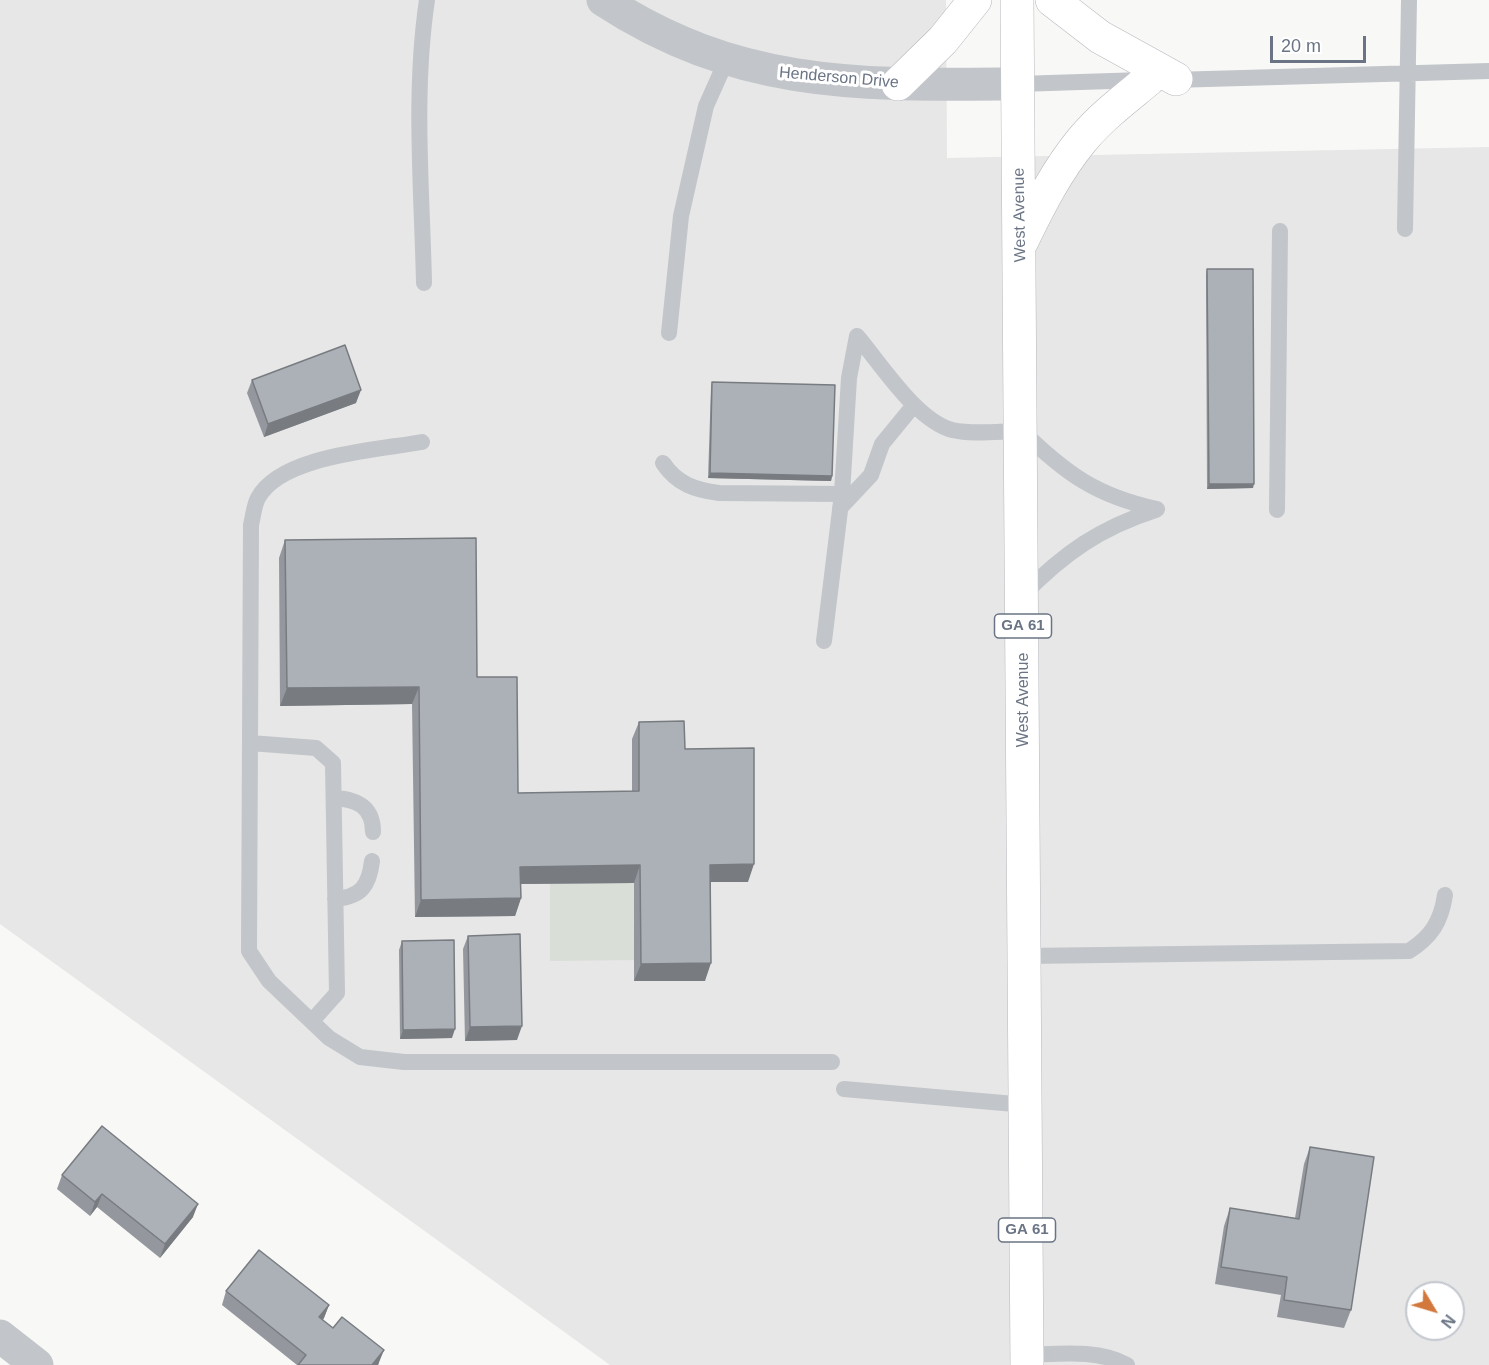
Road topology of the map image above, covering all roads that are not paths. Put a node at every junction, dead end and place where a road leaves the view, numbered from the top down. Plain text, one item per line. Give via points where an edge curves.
1 (427, 0) edge
2 (603, 0) edge
3 (975, 0) edge
4 (1017, 0) edge
5 (1052, 0) edge
6 (1409, 0) edge
7 (726, 59) junction
8 (1489, 71) edge
9 (1408, 72) junction
10 (1162, 80) junction
11 (898, 84) junction
12 (1018, 84) junction
13 (1406, 229) dead end
14 (1280, 231) dead end
15 (1020, 245) junction
16 (424, 283) dead end
17 (669, 333) dead end
18 (914, 405) junction
19 (1022, 431) junction
20 (422, 442) dead end
21 (663, 463) dead end
22 (841, 501) junction
23 (1277, 510) dead end
24 (1023, 595) junction
25 (824, 641) dead end
26 (250, 743) junction
27 (334, 798) junction
28 (373, 832) dead end
29 (372, 861) dead end
30 (1445, 895) dead end
31 (335, 899) junction
32 (1026, 956) junction
33 (312, 1021) junction
34 (832, 1062) dead end
35 (844, 1089) dead end
36 (1026, 1105) junction
37 (0, 1336) edge
38 (1027, 1360) edge
39 (37, 1365) edge
40 (1127, 1365) edge

1 - 16 lane via 420,75
2 - 7 street, Henderson Drive via 661,33
3 - 11 main road via 943,40
4 - 12 main road, West Avenue / GA 61
5 - 10 main road
6 - 9 lane
7 - 11 street, Henderson Drive via 792,76
7 - 17 lane via 706,106 681,216
8 - 9 lane
9 - 10 lane
9 - 13 lane
10 - 12 lane
10 - 15 main road via 1105,116 1082,140 1037,209
11 - 12 street, Henderson Drive
12 - 15 main road, West Avenue / GA 61
14 - 23 lane
15 - 19 main road, West Avenue / GA 61
18 - 19 lane via 954,430
18 - 22 lane via 882,444 871,475
18 - 22 lane via 857,336 849,378
19 - 24 main road, West Avenue / GA 61
19 - 24 lane via 1060,465 1101,492 1157,509 1079,544
20 - 26 lane via 320,460 274,478 258,498 251,525
21 - 22 lane via 678,480 702,491
22 - 25 lane
24 - 32 main road, West Avenue / GA 61
26 - 27 lane via 316,748 333,763
26 - 33 lane via 249,951 269,981
27 - 28 lane via 353,799 364,807 373,823
27 - 31 lane
29 - 31 lane via 362,890 352,898
30 - 32 lane via 1436,927 1425,941 1409,951
31 - 33 lane via 337,993
32 - 36 main road, West Avenue / GA 61
33 - 34 lane via 329,1038 360,1057 404,1062
35 - 36 lane
36 - 38 main road, West Avenue / GA 61
37 - 39 street
38 - 40 lane via 1096,1355

